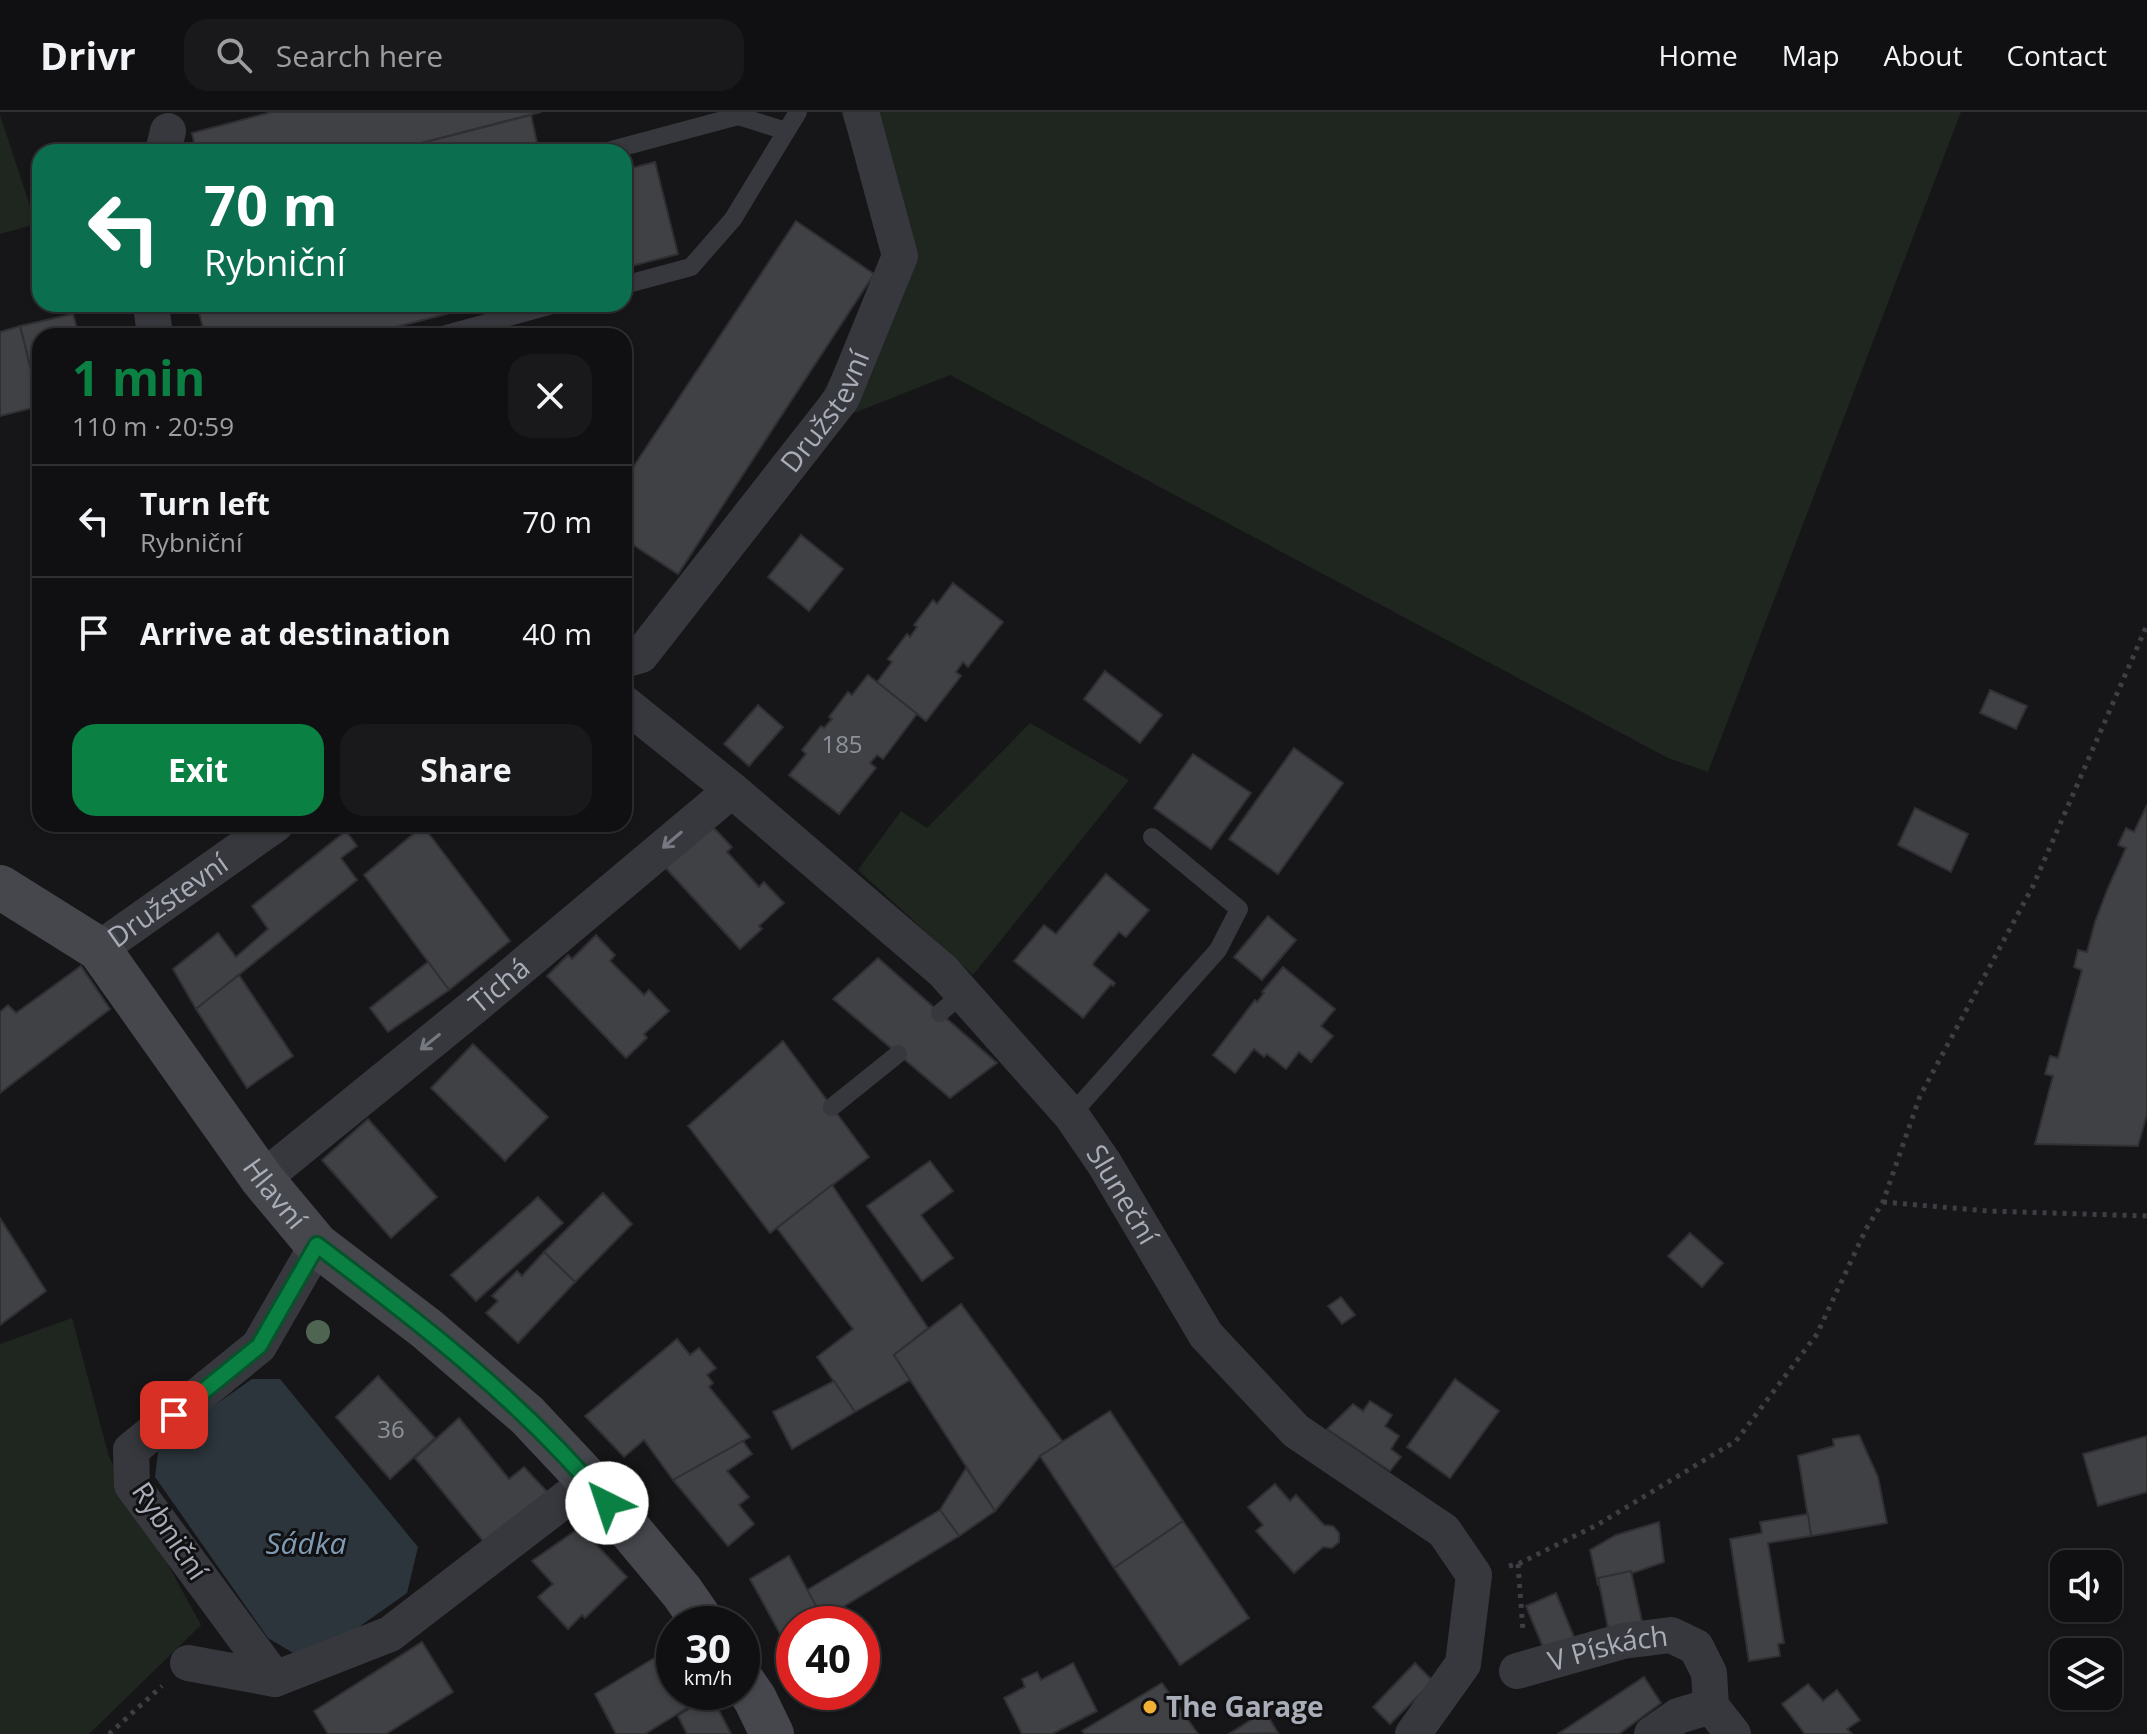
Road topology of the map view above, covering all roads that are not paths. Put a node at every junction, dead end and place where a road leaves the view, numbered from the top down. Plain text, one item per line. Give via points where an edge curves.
1 (798, 112) edge
2 (861, 112) edge
3 (786, 131) junction
4 (632, 144) edge
5 (632, 283) edge
6 (527, 312) edge
7 (468, 328) edge
8 (632, 658) edge
9 (632, 709) edge
10 (732, 790) junction
11 (1152, 837) dead end
12 (236, 838) edge
13 (0, 887) edge
14 (99, 949) junction
15 (898, 1054) dead end
16 (832, 1107) dead end
17 (1071, 1115) junction
18 (262, 1179) junction
19 (317, 1245) junction
20 (589, 1481) junction
21 (692, 1606) edge
22 (188, 1663) road end
23 (1521, 1669) road end
24 (275, 1679) junction
25 (760, 1709) edge
26 (1722, 1720) edge
27 (772, 1734) edge
28 (1413, 1734) edge
29 (1652, 1734) edge

1 - 3 lane
2 - 8 street, Družstevní via 900,256 842,398 641,655
3 - 4 lane via 738,116
3 - 5 lane via 733,219 691,267
6 - 7 lane
9 - 10 street, Sluneční
10 - 17 street, Sluneční via 943,971 952,1003
10 -> 18 street, Tichá
11 - 17 lane via 1239,909 1218,950
12 - 14 street, Družstevní
13 - 14 street, Hlavní
14 - 18 street, Hlavní
15 - 16 lane
17 - 28 street, Sluneční via 1206,1335 1296,1431 1444,1531 1474,1575 1463,1664
18 - 19 street, Hlavní
19 - 20 street, Hlavní via 527,1415
19 - 24 street, Rybniční via 259,1346 131,1450 132,1485
20 - 21 street, Hlavní
20 - 24 street via 390,1634
22 - 24 street
23 - 26 street, V Pískách via 1623,1641 1671,1635 1696,1647
25 - 27 street
26 - 29 street via 1678,1716

